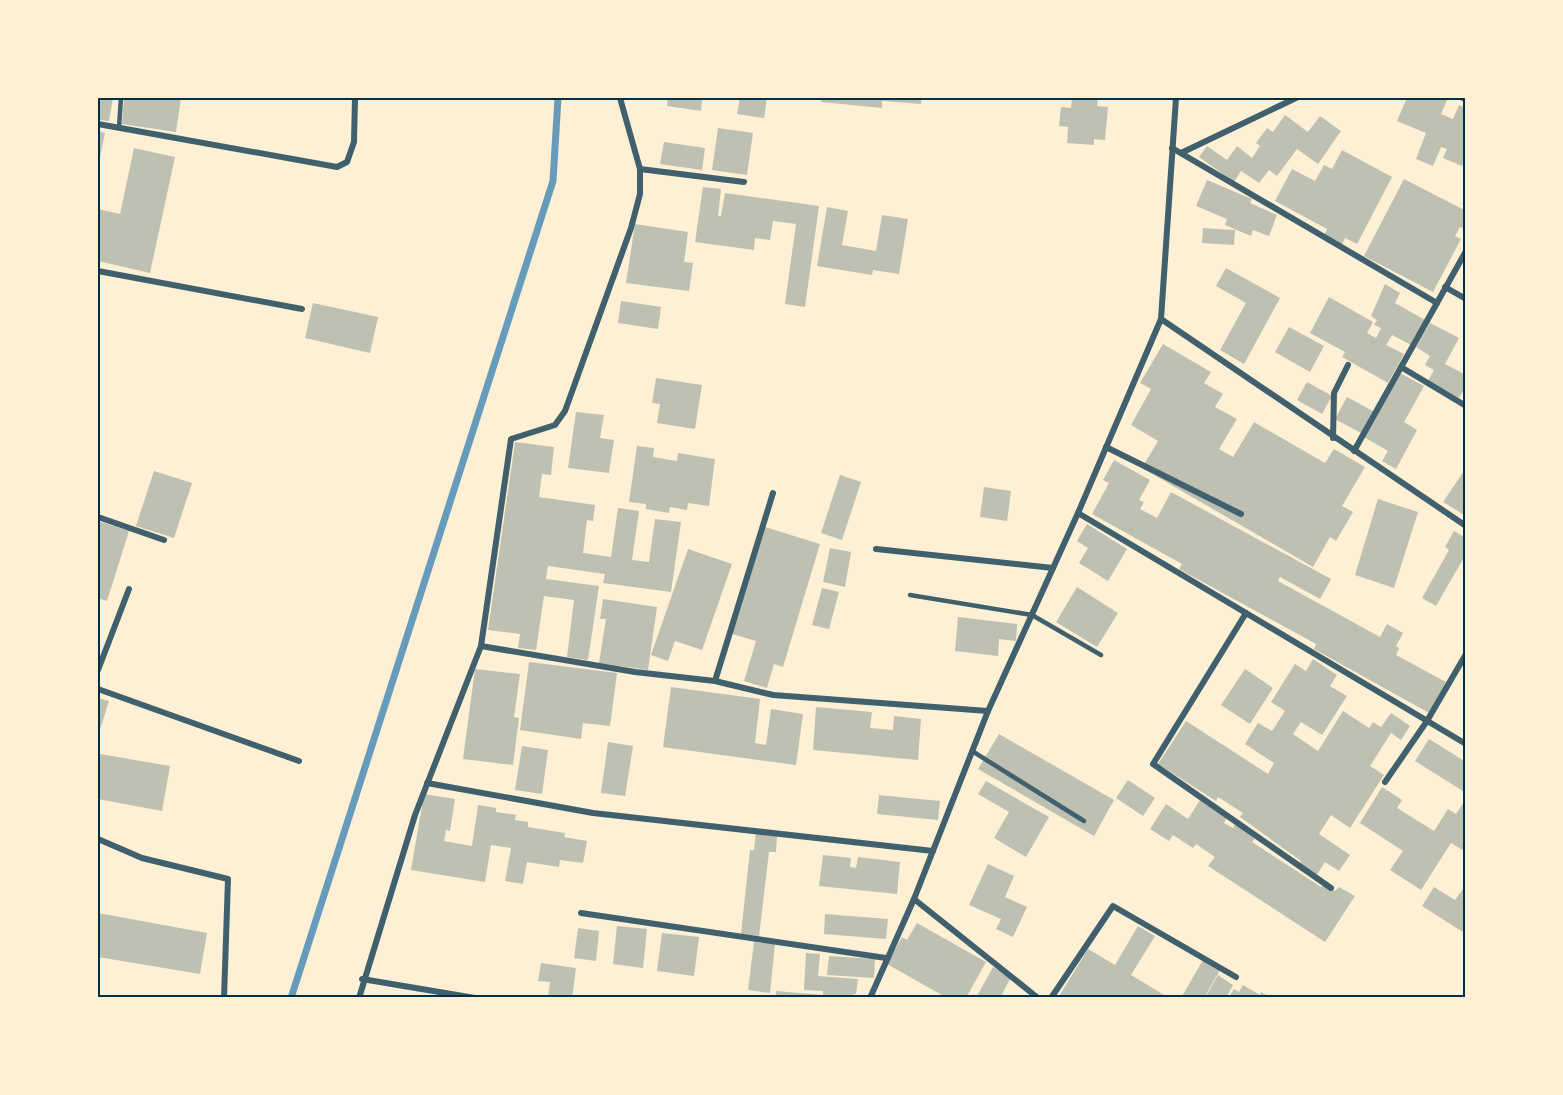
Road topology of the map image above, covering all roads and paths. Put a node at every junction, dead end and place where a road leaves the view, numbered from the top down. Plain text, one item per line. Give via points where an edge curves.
1 (121, 98) edge
2 (356, 98) edge
3 (620, 98) edge
4 (1176, 98) edge
5 (1296, 98) edge
6 (98, 124) edge
7 (119, 127) junction
8 (1172, 148) junction
9 (1181, 153) junction
10 (640, 169) junction
11 (744, 182) dead end
12 (1466, 251) edge
13 (98, 271) edge
14 (1445, 287) junction
15 (1466, 299) edge
16 (1437, 303) junction
17 (302, 309) dead end
18 (1161, 318) junction
19 (1348, 365) dead end
20 (1401, 366) junction
21 (1466, 406) edge
22 (1333, 438) junction
23 (1106, 447) junction
24 (1354, 451) junction
25 (773, 493) dead end
26 (1078, 513) junction
27 (1241, 514) dead end
28 (98, 517) edge
29 (1466, 526) edge
30 (164, 540) dead end
31 (876, 549) dead end
32 (1053, 568) junction
33 (129, 588) dead end
34 (910, 596) dead end
35 (1246, 613) junction
36 (1032, 615) junction
37 (481, 646) junction
38 (1466, 654) edge
39 (1101, 656) dead end
40 (98, 670) edge
41 (715, 681) junction
42 (98, 690) edge
43 (988, 711) junction
44 (1427, 721) junction
45 (1466, 744) edge
46 (972, 751) junction
47 (299, 761) dead end
48 (1385, 782) dead end
49 (427, 783) junction
50 (1084, 821) dead end
51 (98, 839) edge
52 (98, 845) edge
53 (933, 851) junction
54 (1331, 888) dead end
55 (914, 899) junction
56 (581, 913) dead end
57 (886, 958) junction
58 (1236, 977) dead end
59 (362, 979) junction
60 (224, 998) edge
61 (358, 998) edge
62 (475, 998) edge
63 (870, 998) edge
64 (1038, 998) edge
65 (1051, 998) edge

1 - 7 lane
2 - 7 street via 352,151 341,166
3 - 10 street
4 - 8 street
5 - 9 street
6 - 7 street
8 - 9 street
8 - 18 street
9 - 16 street
10 - 11 street
10 - 37 street via 640,194 631,228 565,411 555,425 511,439
12 - 14 street
13 - 17 street
14 - 15 street
14 - 16 street
16 - 20 street
18 - 22 street
18 - 23 street
19 - 22 street via 1334,393
20 - 21 street
20 - 24 street
22 - 24 street
23 - 26 street
23 - 27 street
24 - 29 street
25 - 41 street
26 - 32 street
26 - 35 street
28 - 30 street
31 - 32 street
32 - 36 street
33 - 40 street
34 - 36 lane
35 - 44 street
35 - 54 street via 1153,764
36 - 39 lane
36 - 43 street
37 - 41 street
37 - 49 street
38 - 44 street
41 - 43 street via 773,695
42 - 47 street
43 - 46 street
44 - 45 street
44 - 48 street
46 - 50 lane
46 - 53 street
49 - 53 street via 593,813
49 - 59 street
51 - 52 lane
51 - 60 street via 142,858 228,879
53 - 55 street
55 - 57 street
55 - 64 street
56 - 57 street
57 - 63 street
58 - 65 street via 1113,906
59 - 61 street
59 - 62 street

